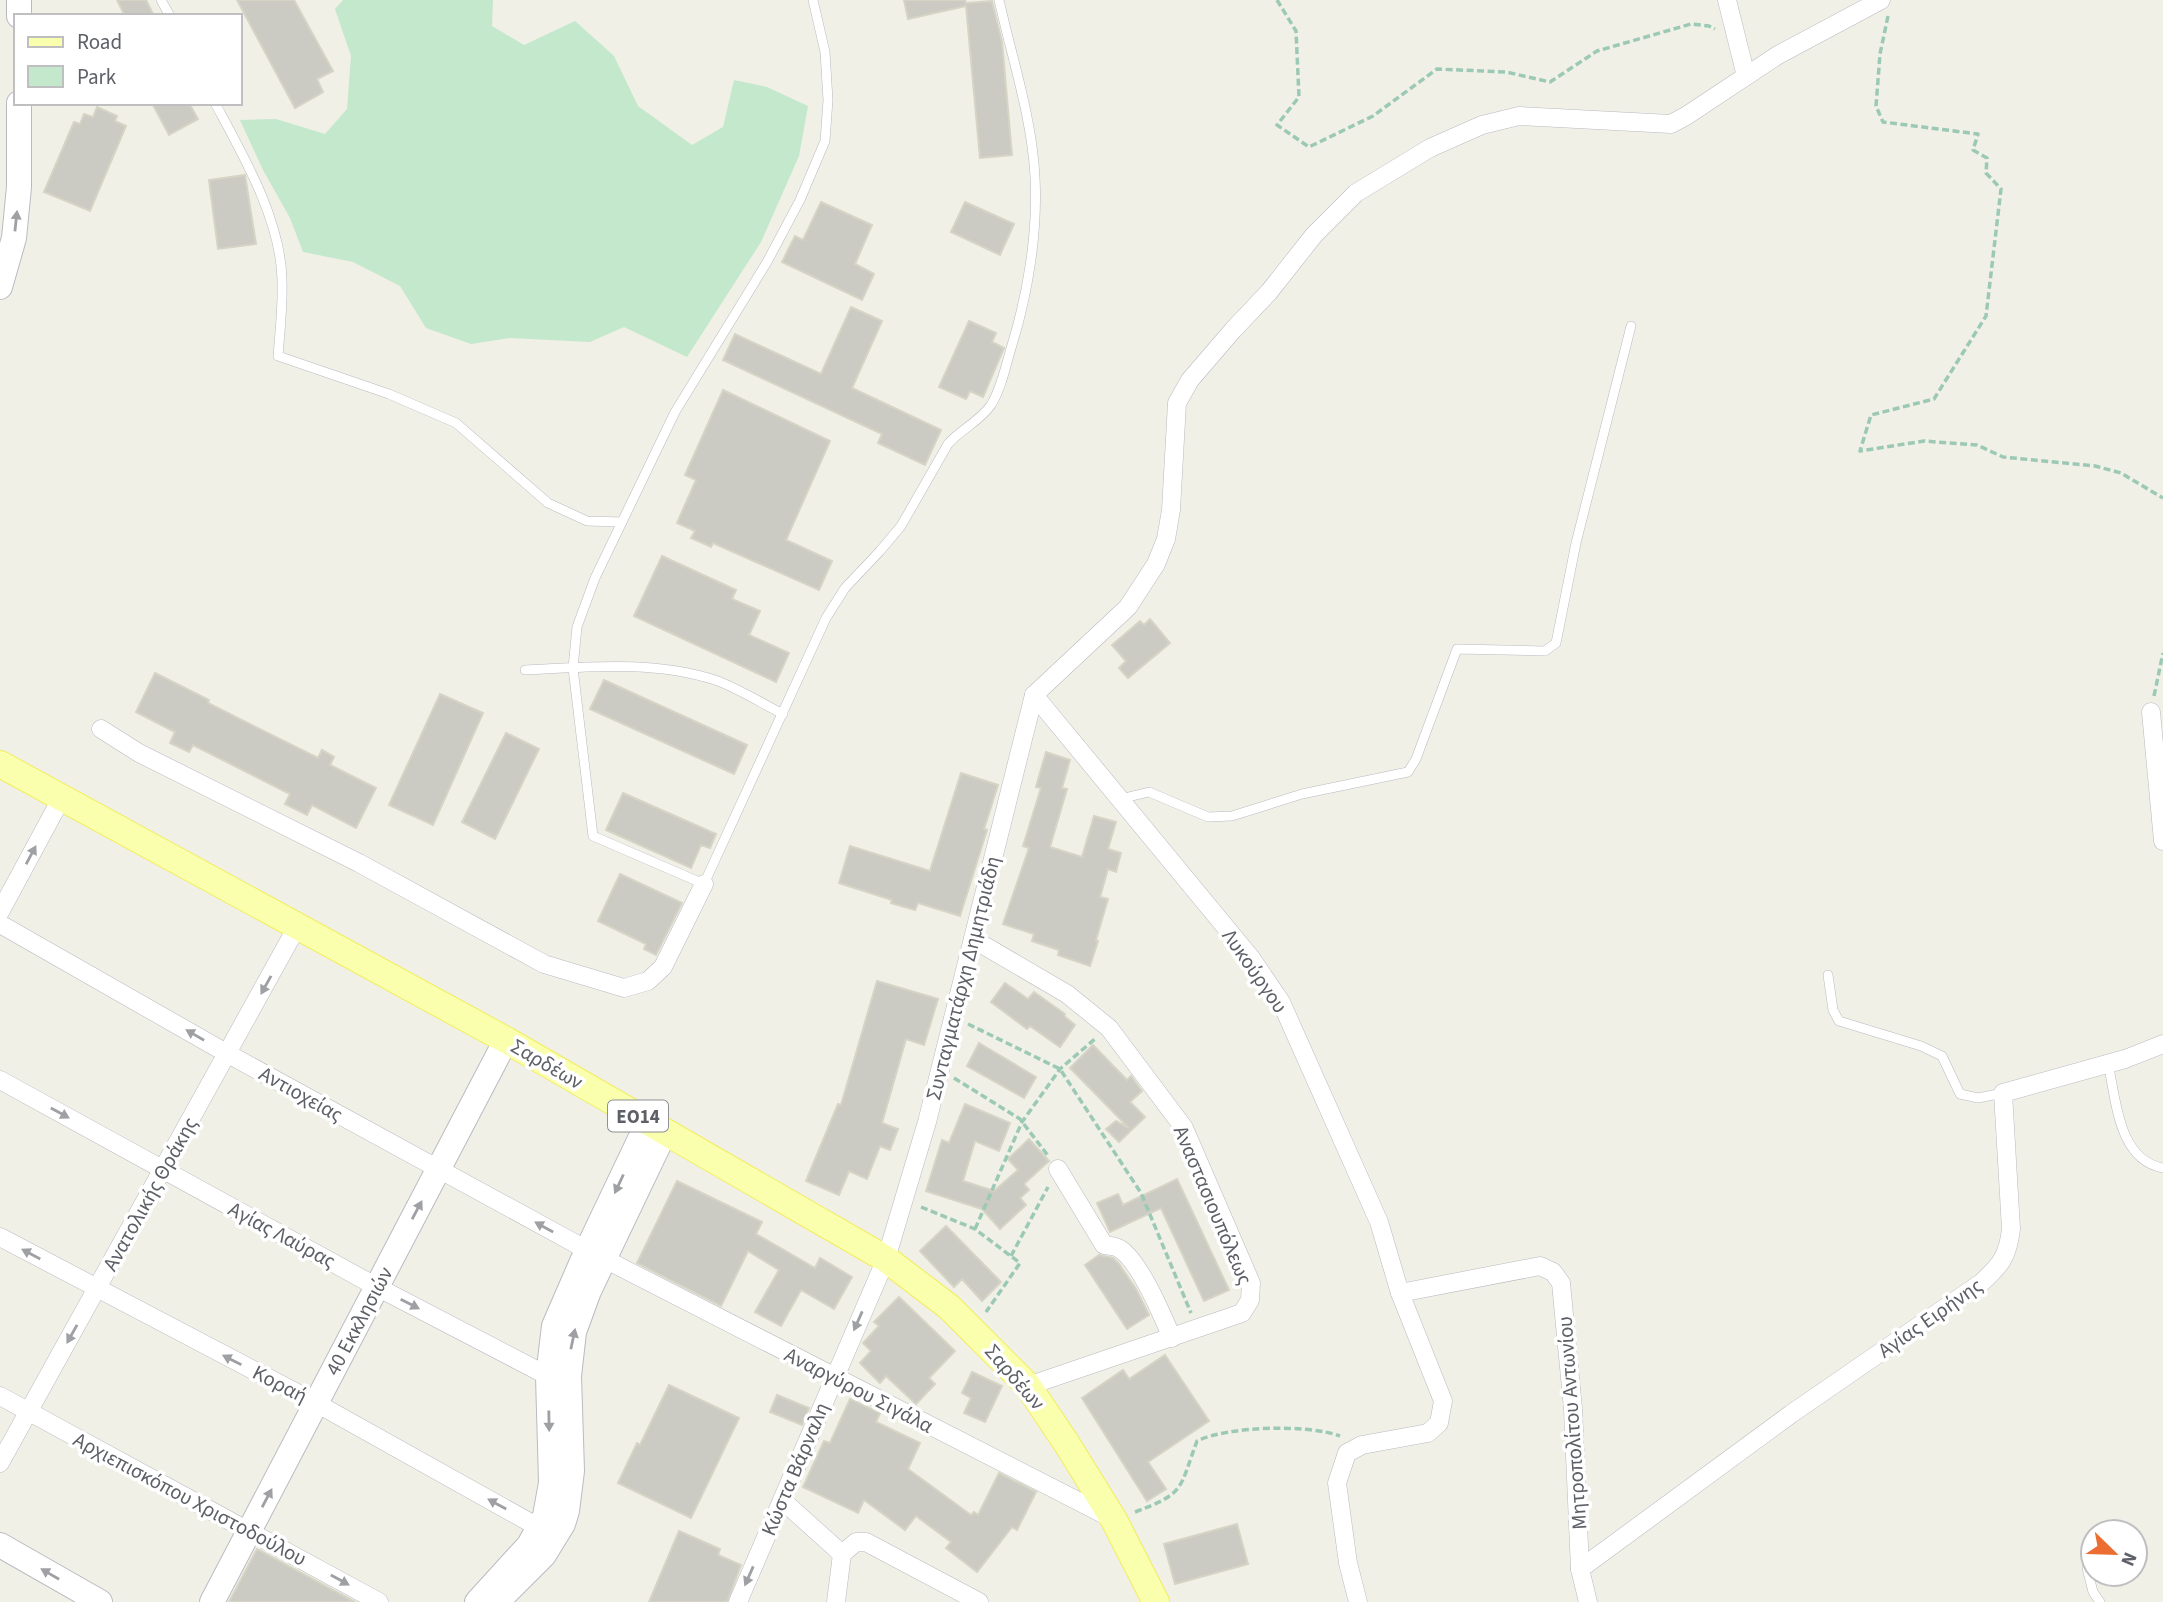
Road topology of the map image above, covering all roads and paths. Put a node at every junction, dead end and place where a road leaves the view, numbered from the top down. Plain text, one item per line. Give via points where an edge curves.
1 (813, 0) edge
2 (999, 0) edge
3 (1277, 0) edge
4 (1727, 0) edge
5 (1884, 5) edge
6 (1718, 31) dead end
7 (1746, 76) junction
8 (19, 105) edge
9 (216, 105) edge
10 (0, 287) edge
11 (1632, 326) dead end
12 (2163, 498) edge
13 (622, 522) junction
14 (2163, 653) edge
15 (573, 668) junction
16 (525, 670) dead end
17 (1034, 695) junction
18 (2151, 712) joint
19 (783, 714) junction
20 (101, 729) dead end
21 (0, 764) edge
22 (61, 799) junction
23 (1120, 799) junction
24 (2163, 841) edge
25 (704, 884) junction
26 (0, 912) edge
27 (0, 924) edge
28 (298, 925) junction
29 (973, 939) junction
30 (1828, 975) dead end
31 (953, 1017) junction
32 (1109, 1028) junction
33 (506, 1040) junction
34 (2163, 1044) edge
35 (228, 1054) junction
36 (2108, 1063) junction
37 (1060, 1069) junction
38 (940, 1070) junction
39 (0, 1080) edge
40 (2003, 1093) junction
41 (1022, 1122) junction
42 (657, 1127) junction
43 (2163, 1168) edge
44 (438, 1169) junction
45 (1058, 1169) junction
46 (162, 1171) junction
47 (904, 1201) junction
48 (975, 1229) junction
49 (0, 1237) edge
50 (596, 1255) junction
51 (1011, 1256) junction
52 (886, 1259) junction
53 (377, 1287) junction
54 (97, 1289) junction
55 (1400, 1293) junction
56 (1198, 1329) junction
57 (974, 1332) junction
58 (1172, 1338) junction
59 (559, 1376) junction
60 (834, 1377) junction
61 (1028, 1386) junction
62 (0, 1396) edge
63 (316, 1403) junction
64 (28, 1411) junction
65 (1355, 1449) junction
66 (0, 1463) edge
67 (782, 1500) junction
68 (1114, 1520) junction
69 (249, 1531) junction
70 (548, 1532) junction
71 (0, 1545) edge
72 (842, 1554) junction
73 (1580, 1569) junction
74 (973, 1600) edge
75 (100, 1602) edge
76 (212, 1602) edge
77 (380, 1602) edge
78 (477, 1602) edge
79 (497, 1602) edge
80 (738, 1602) edge
81 (836, 1602) edge
82 (1156, 1602) edge
83 (1358, 1602) edge
84 (1588, 1602) edge

1 - 13 lane via 825,52 825,141 773,252 674,412
2 - 19 lane via 1027,120 1035,177 1032,258 1018,324 993,401 948,444 901,526 845,588 826,618
3 - 6 path via 1296,31 1299,97 1278,125 1309,147 1373,116 1437,69 1506,72 1550,82 1597,51 1691,24
4 - 7 street
5 - 7 street via 1778,55
5 - 12 path via 1889,20 1875,106 1883,122 1978,134 1973,150 1987,158 1986,173 2001,189 1986,316 1934,399 1871,415 1860,451 1924,441 1977,445 2003,457 2121,473
7 - 17 street via 1671,124 1519,116 1482,125 1430,148 1356,193 1314,235 1190,380 1177,403 1171,510 1156,564 1128,607
10 -> 8 street via 17,213
9 - 13 lane via 258,186 275,239 282,278 278,356 456,423 548,503 587,521
11 - 23 lane via 1576,543 1556,643 1545,651 1457,649 1408,772 1302,794 1232,816 1208,817 1149,792
13 - 15 lane via 577,627
14 - 18 path
15 - 16 lane
15 - 19 lane via 628,666 678,671 716,680
15 - 25 lane via 593,836
17 - 23 street, Λυκούργου
17 - 29 street, Συνταγματάρχη Δημητριάδη
18 - 24 street
19 - 25 lane
20 - 25 street via 544,964 624,988 648,981 663,967
21 - 22 main road, Σαρδέων / ΕΟ14
26 -> 22 street
22 - 28 main road, Σαρδέων / ΕΟ14
23 - 55 street, Λυκούργου via 1251,958 1281,1002 1379,1222
35 -> 27 street, Αντιοχείας
28 - 33 main road, Σαρδέων / ΕΟ14
28 -> 35 street, Ανατολικής Θράκης
29 - 31 street, Συνταγματάρχη Δημητριάδη
29 - 32 street, Αναστασιουπόλεως via 1067,994
30 - 40 lane via 1839,1021 1942,1056 1960,1094 1978,1098
31 - 37 path
31 - 38 street, Συνταγματάρχη Δημητριάδη
32 - 37 path
32 - 56 street, Αναστασιουπόλεως via 1184,1128 1251,1283 1250,1300 1242,1313
33 - 42 main road, Σαρδέων / ΕΟ14
33 - 44 street, 40 Εκκλησιών
34 - 36 street
35 - 44 street, Αντιοχείας
35 - 46 street, Ανατολικής Θράκης
36 - 40 street
36 - 43 lane via 2125,1139 2137,1155
37 - 41 path
37 - 56 path via 1141,1193
38 - 41 path
38 - 47 street, Συνταγματάρχη Δημητριάδη
39 -> 46 street, Αγίας Λαύρας
40 - 73 street, Αγίας Ειρήνης via 2011,1229 2009,1248 1999,1266
41 - 45 path
41 - 48 path
42 - 50 street
42 - 52 main road, Σαρδέων / ΕΟ14
50 -> 44 street, Αντιοχείας
53 -> 44 street, 40 Εκκλησιών
45 - 51 path
45 - 58 street via 1104,1245 1119,1248 1138,1271
46 - 53 street, Αγίας Λαύρας
46 - 54 street, Ανατολικής Θράκης
47 - 48 path
47 - 52 street, Συνταγματάρχη Δημητριάδη
48 - 51 path
54 -> 49 street, Κοραή
50 - 59 street via 554,1326
50 - 60 street, Αναργύρου Σιγάλα
51 - 57 path via 1020,1263
52 - 57 main road, Σαρδέων / ΕΟ14 via 934,1294
52 -> 60 street, Κώστα Βάρναλη
53 -> 59 street, Αγίας Λαύρας
53 - 63 street, 40 Εκκλησιών
63 -> 54 street, Κοραή
54 -> 64 street, Ανατολικής Θράκης
55 - 65 street, Λυκούργου via 1443,1401 1439,1423 1428,1433
55 - 73 street, Μητροπολίτου Αντωνίου via 1540,1266 1553,1272 1561,1283 1573,1409
56 - 58 street
57 - 61 main road, Σαρδέων / ΕΟ14
58 - 61 street
59 - 70 street
60 - 67 street, Κώστα Βάρναλη
60 - 68 street, Αναργύρου Σιγάλα
61 - 68 main road, Σαρδέων / ΕΟ14
62 - 64 street, Αρχιεπισκόπου Χριστοδούλου
69 -> 63 street, 40 Εκκλησιών
70 -> 63 street, Κοραή
64 - 66 street, Ανατολικής Θράκης
64 - 69 street, Αρχιεπισκόπου Χριστοδούλου
65 - 68 path via 1330,1432 1305,1428 1208,1436 1197,1441 1185,1478 1174,1494
65 - 83 street via 1337,1483
67 - 72 street
67 -> 80 street, Κώστα Βάρναλη
68 - 82 main road, Σαρδέων / ΕΟ14
69 - 76 street, 40 Εκκλησιών
69 -> 77 street, Αρχιεπισκόπου Χριστοδούλου
70 - 78 street
70 - 79 street via 529,1572
75 -> 71 street
72 - 74 street via 856,1542 866,1542
72 - 81 street
73 - 84 street, Μητροπολίτου Αντωνίου

